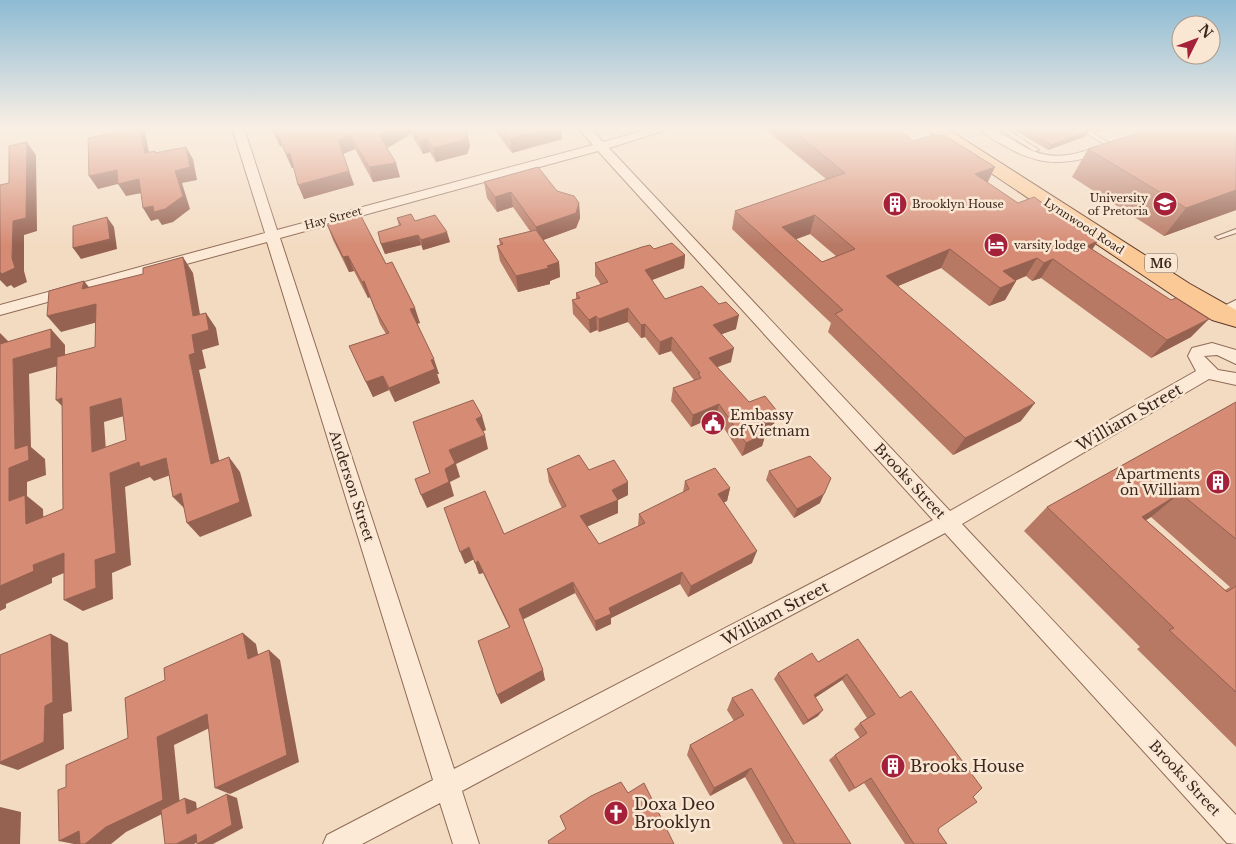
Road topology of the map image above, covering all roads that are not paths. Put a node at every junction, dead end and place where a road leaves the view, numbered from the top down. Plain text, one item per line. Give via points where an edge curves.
1 (251, 167) edge
2 (521, 167) edge
3 (621, 167) edge
4 (989, 167) edge
5 (1008, 167) edge
6 (1236, 231) edge
7 (272, 234) junction
8 (1218, 237) dead end
9 (0, 310) edge
10 (1232, 312) edge
11 (1236, 358) edge
12 (1208, 372) junction
13 (1236, 379) edge
14 (948, 522) junction
15 (447, 786) junction
16 (1236, 834) edge
17 (336, 844) edge
18 (466, 844) edge

1 - 7 street, Anderson Street
2 - 7 street, Hay Street
3 - 14 street, Brooks Street
4 - 10 main road, Lynnwood Road / M6
5 - 10 main road, Lynnwood Road / M6
6 - 8 lane
7 - 9 street, Hay Street
7 - 15 street, Anderson Street
11 - 12 street via 1217,349 1202,349 1196,356
12 - 13 street via 1225,379
12 - 14 street, William Street
14 - 15 street, William Street
14 - 16 street, Brooks Street
15 - 17 street, William Street
15 - 18 street, Anderson Street

